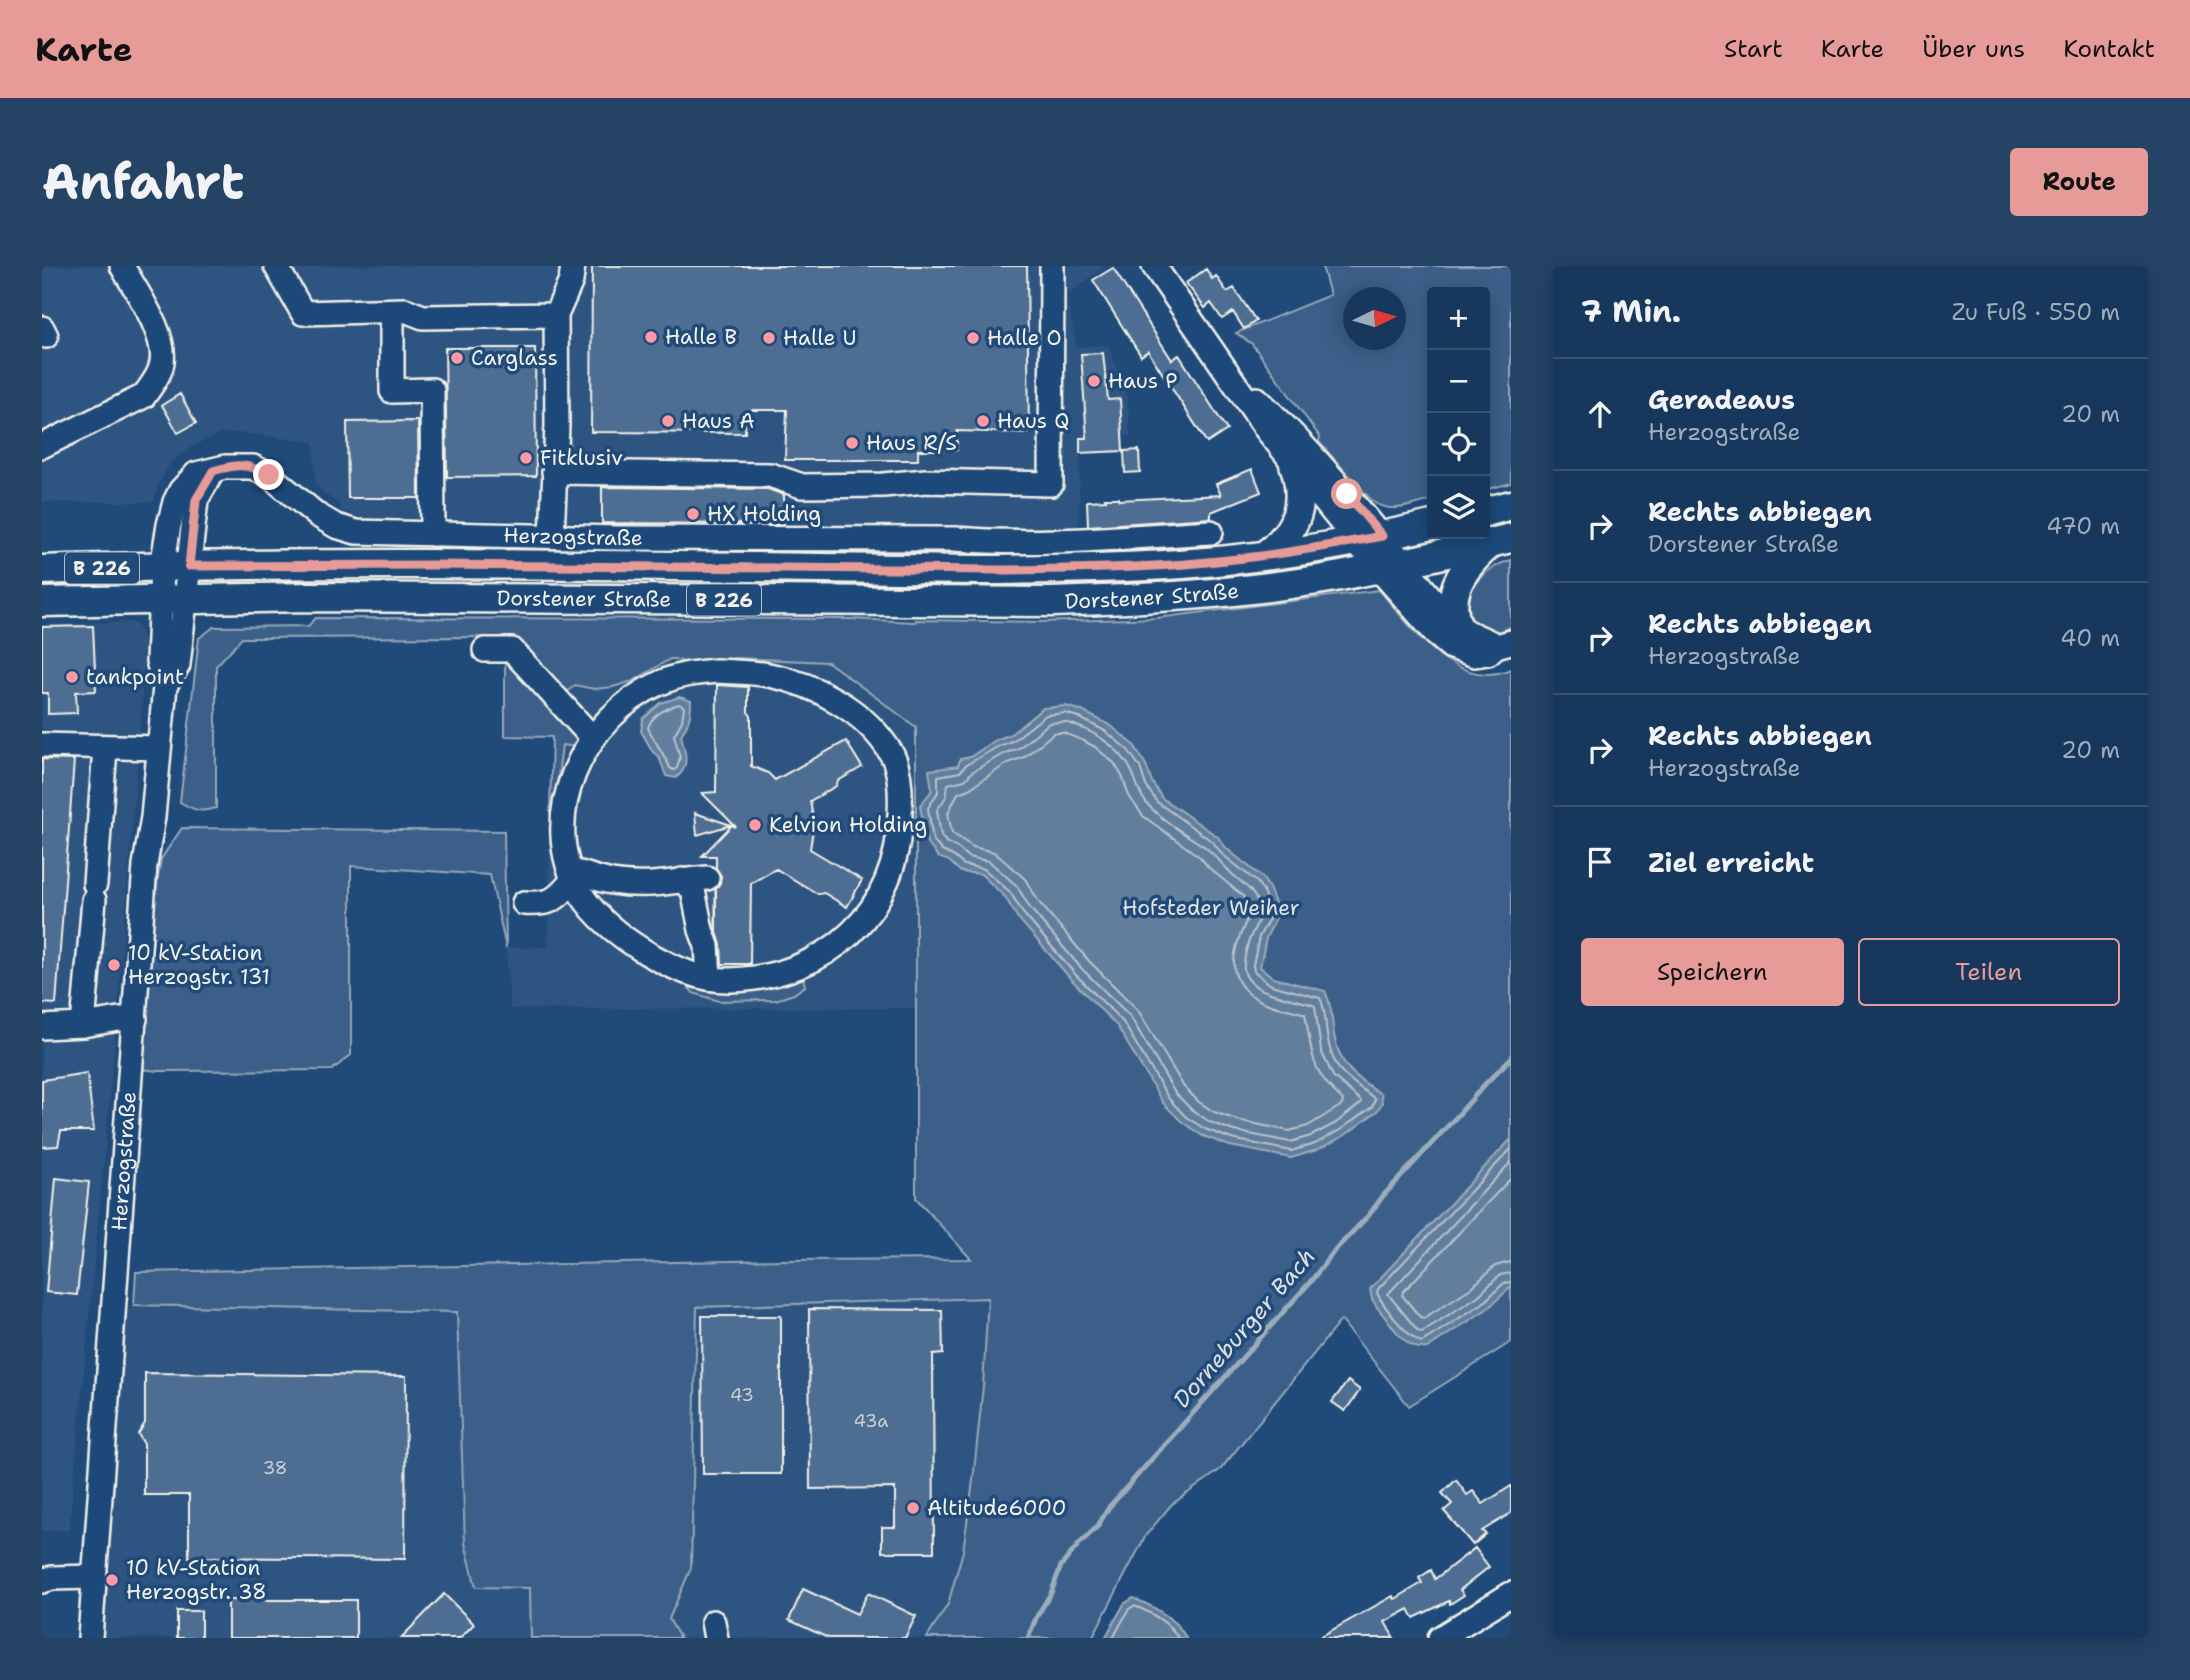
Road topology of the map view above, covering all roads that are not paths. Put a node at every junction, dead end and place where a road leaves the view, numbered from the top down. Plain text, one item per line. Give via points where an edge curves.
1 (122, 266) edge
2 (276, 266) edge
3 (573, 266) edge
4 (1052, 266) edge
5 (1154, 266) edge
6 (392, 311) junction
7 (556, 315) junction
8 (1227, 370) junction
9 (42, 446) edge
10 (1294, 464) junction
11 (554, 472) junction
12 (1511, 505) edge
13 (1490, 511) edge
14 (1427, 526) edge
15 (1210, 533) dead end
16 (433, 534) junction
17 (552, 536) junction
18 (1369, 539) junction
19 (1502, 540) edge
20 (1265, 555) junction
21 (1391, 566) junction
22 (175, 567) junction
23 (42, 570) edge
24 (173, 599) junction
25 (42, 602) edge
26 (1457, 625) junction
27 (1504, 644) edge
28 (485, 650) dead end
29 (594, 737) junction
30 (42, 745) edge
31 (105, 748) junction
32 (159, 748) junction
33 (574, 878) junction
34 (707, 878) dead end
35 (682, 880) junction
36 (524, 903) dead end
37 (709, 978) junction
38 (135, 1019) junction
39 (83, 1025) junction
40 (42, 1027) edge
41 (94, 1577) junction
42 (42, 1581) edge
43 (1511, 1594) edge
44 (90, 1638) edge
45 (1440, 1638) edge

1 - 9 street via 156,329 162,366 144,396
2 - 6 street via 303,313
3 - 7 street
4 - 11 street via 1051,484 926,481 802,486 770,475
5 - 8 street
6 - 7 street via 423,317
6 - 16 street via 392,391 432,390
7 - 11 street
8 - 10 street
8 - 18 street via 1301,441
10 - 18 street
10 - 20 main road via 1301,488 1295,521
11 - 17 street
12 - 13 main road
14 - 18 main road, Dorstener Straße / B 226
15 - 17 street, Herzogstraße via 989,542 956,532
16 - 17 street, Herzogstraße
16 - 22 street, Herzogstraße via 345,530 317,515 269,475 242,466 196,474 187,481 169,525
18 - 20 main road, Dorstener Straße / B 226
18 - 21 street
19 - 21 main road, Dorstener Straße / B 226
19 - 26 main road via 1474,558 1457,584
20 - 22 main road, Dorstener Straße / B 226 via 1141,566 998,570
21 - 24 main road, Dorstener Straße / B 226 via 1241,590 1053,602
21 - 26 street
21 - 27 street via 1438,636 1451,647 1482,655
22 - 23 main road, Dorstener Straße / B 226
22 - 24 street, Herzogstraße
24 - 25 main road, Dorstener Straße / B 226
24 - 32 street, Herzogstraße via 178,664 165,686
26 - 27 street via 1475,638
28 - 29 street via 512,650
29 - 33 street via 579,760 564,820 563,841
29 - 37 street via 632,699 659,683 684,674 768,674 828,695 858,717 892,754 901,792 898,845 888,878 865,921 825,954 795,967 757,978
30 - 31 street
31 - 32 street
31 - 39 street
32 - 38 street, Herzogstraße via 145,865
33 - 35 street via 580,873 639,885
33 - 36 street via 557,898 542,904
33 - 37 street via 591,908 632,944
34 - 35 street
35 - 37 street via 693,890 707,946
38 - 39 street
38 - 41 street, Herzogstraße
39 - 40 street
41 - 42 street
41 - 44 street, Herzogstraße
43 - 45 street

